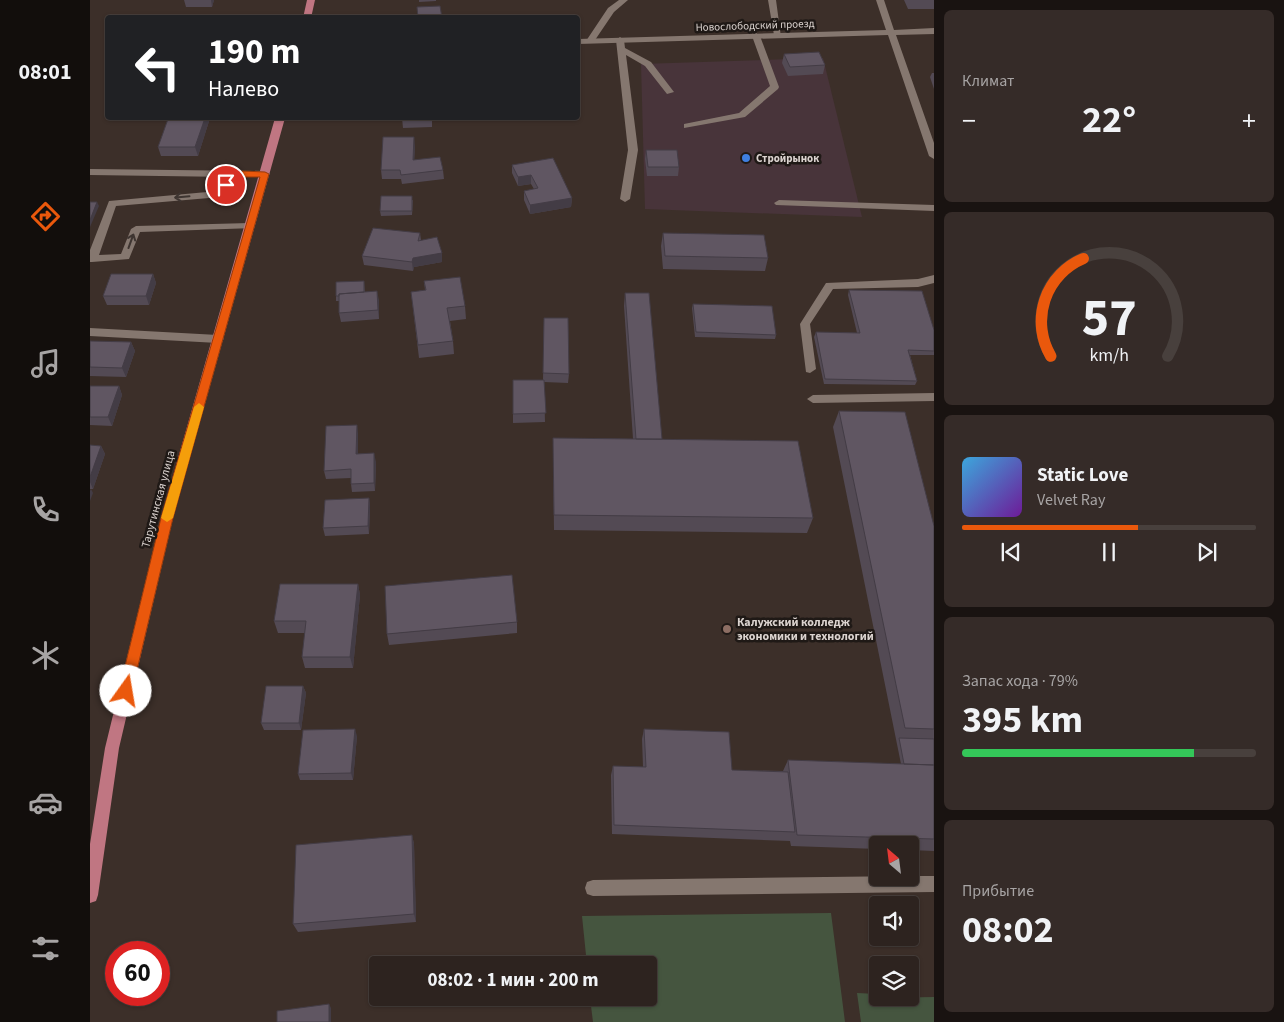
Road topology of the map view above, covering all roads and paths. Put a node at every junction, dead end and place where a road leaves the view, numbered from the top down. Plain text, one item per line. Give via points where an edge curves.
1 (311, 0) edge
2 (624, 0) edge
3 (772, 0) edge
4 (880, 0) edge
5 (307, 15) edge
6 (934, 31) edge
7 (892, 32) junction
8 (778, 35) junction
9 (756, 36) junction
10 (590, 41) junction
11 (580, 42) edge
12 (621, 45) junction
13 (670, 92) dead end
14 (279, 120) edge
15 (687, 126) dead end
16 (934, 156) edge
17 (90, 172) edge
18 (242, 174) junction
19 (265, 174) junction
20 (624, 199) dead end
21 (779, 203) dead end
22 (934, 208) edge
23 (250, 226) junction
24 (934, 279) edge
25 (90, 332) edge
26 (218, 339) junction
27 (810, 369) dead end
28 (934, 397) edge
29 (812, 399) dead end
30 (934, 884) edge
31 (593, 888) dead end
32 (90, 895) edge

1 - 5 main road
2 - 10 street via 611,10
3 - 8 street
4 - 7 street
6 - 7 street, Новослободский проезд
7 - 8 street, Новослободский проезд
7 - 16 street
8 - 9 street, Новослободский проезд
9 - 12 street, Новослободский проезд
9 - 15 street via 775,87 742,115
10 - 11 street, Новослободский проезд
10 - 12 street, Новослободский проезд
12 - 13 street via 648,64
12 - 20 street via 633,150
14 - 19 main road, Тарутинская улица
17 - 18 street
18 - 19 street
18 -> 23 street via 209,195 112,203 92,259 125,257 136,228
19 - 23 main road, Тарутинская улица
21 - 22 street
23 - 26 main road, Тарутинская улица
24 - 27 street via 830,286 805,324
25 - 26 street
26 - 32 main road, Тарутинская улица via 167,518 112,748
28 - 29 street
30 - 31 street

